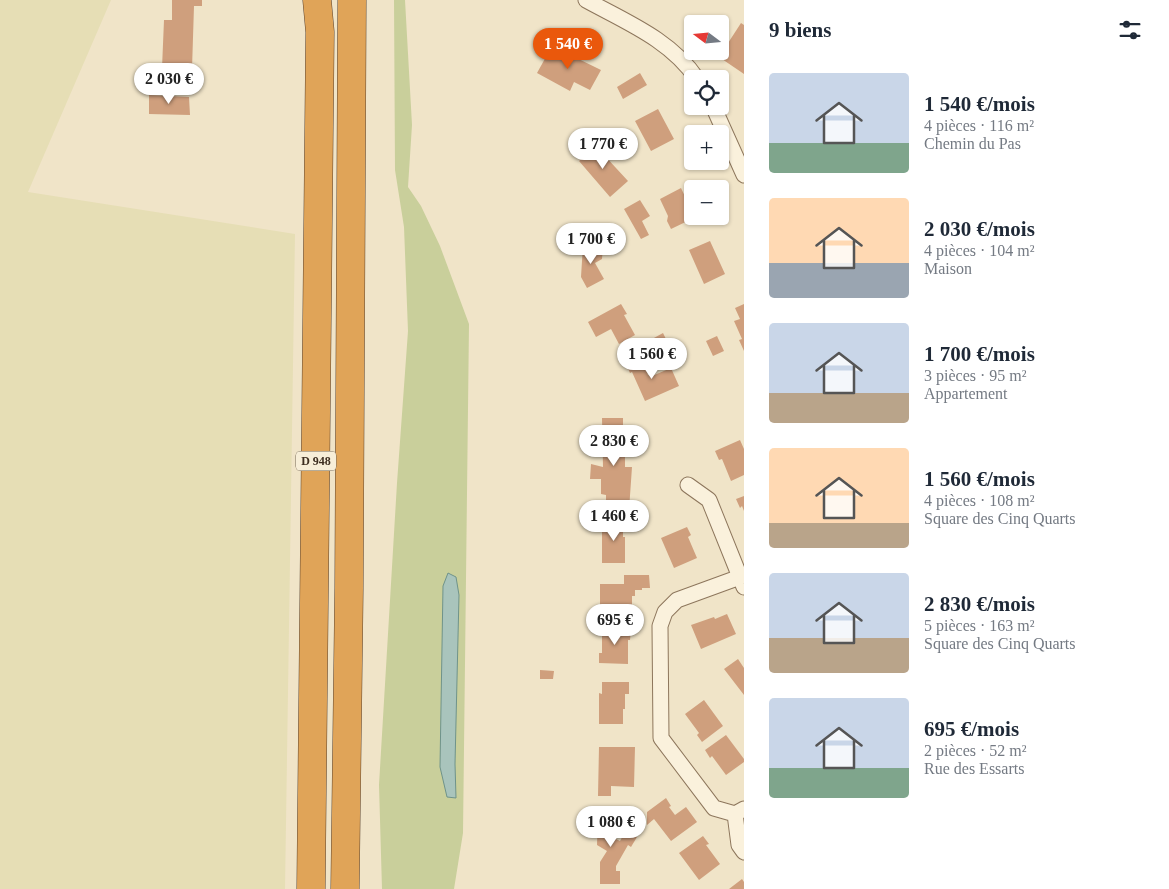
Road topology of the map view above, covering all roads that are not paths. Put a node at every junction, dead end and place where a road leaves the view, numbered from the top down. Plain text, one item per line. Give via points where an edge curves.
1 (317, 0) edge
2 (325, 0) edge
3 (352, 0) edge
4 (586, 0) edge
5 (320, 32) junction
6 (689, 70) edge
7 (717, 115) edge
8 (744, 172) edge
9 (688, 485) dead end
10 (742, 582) edge
11 (739, 811) edge
12 (744, 852) edge
13 (312, 889) edge
14 (345, 889) edge

1 - 5 highway
2 - 5 highway, D 948
3 - 14 highway, D 948
4 - 6 street via 652,36
5 - 13 highway, D 948
7 - 8 street
9 - 10 street via 709,500
10 - 11 street via 677,600 665,612 660,626 661,738 714,808
11 - 12 street via 739,845

